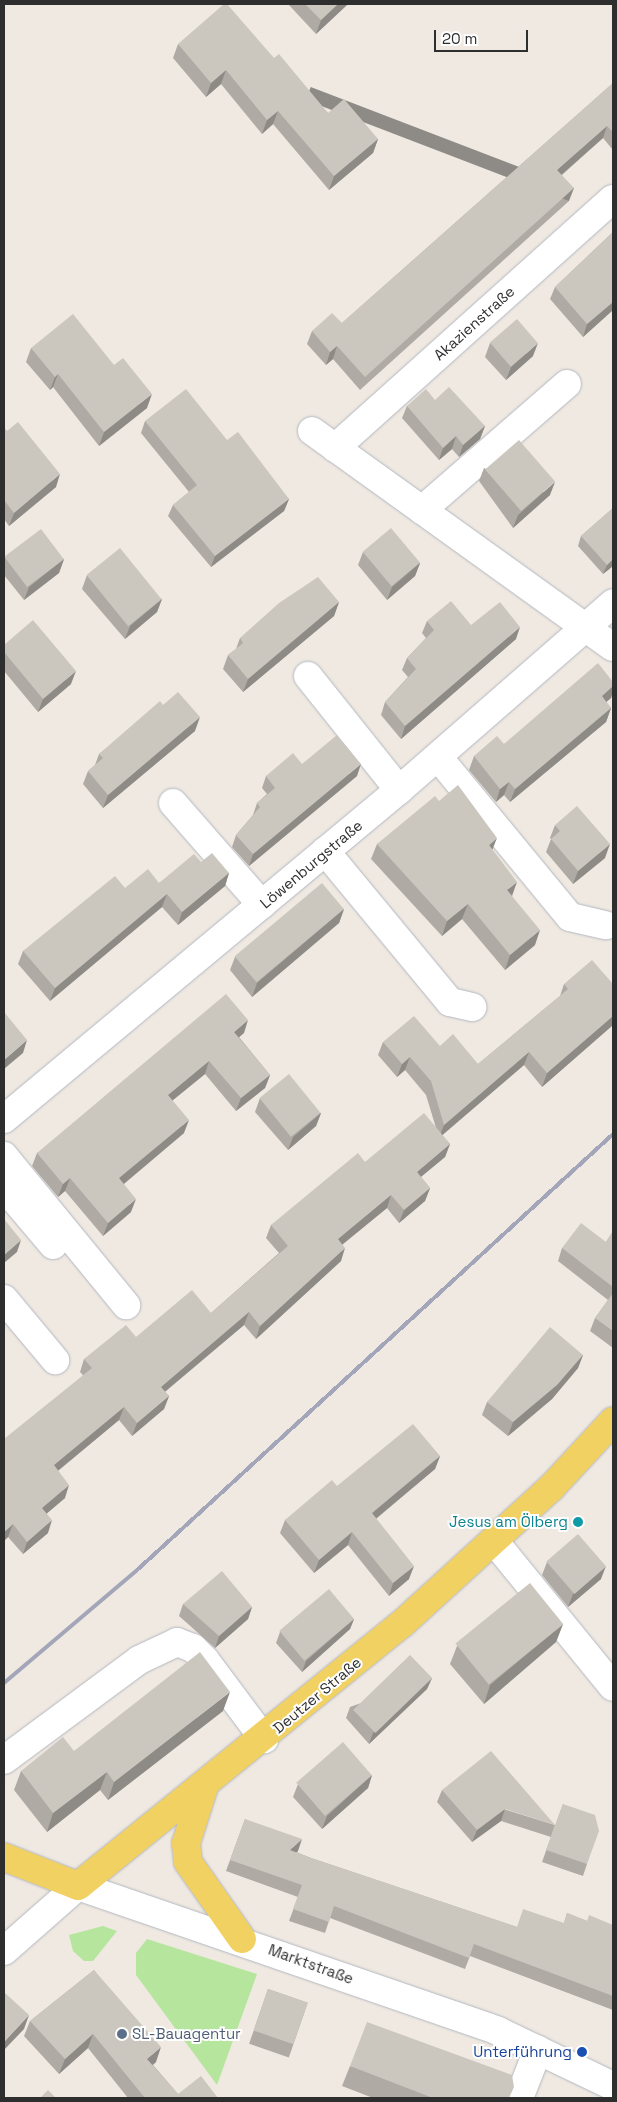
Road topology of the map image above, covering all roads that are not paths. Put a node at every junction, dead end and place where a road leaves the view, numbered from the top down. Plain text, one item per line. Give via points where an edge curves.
1 (613, 199) edge
2 (567, 384) dead end
3 (312, 431) dead end
4 (335, 448) junction
5 (422, 510) junction
6 (613, 603) edge
7 (586, 627) junction
8 (613, 647) edge
9 (308, 676) dead end
10 (438, 756) junction
11 (400, 790) junction
12 (173, 802) dead end
13 (325, 851) junction
14 (262, 905) junction
15 (606, 924) dead end
16 (472, 1007) dead end
17 (4, 1119) edge
18 (4, 1156) edge
19 (4, 1187) edge
20 (4, 1299) edge
21 (55, 1360) dead end
22 (613, 1421) edge
23 (494, 1541) junction
24 (613, 1687) edge
25 (264, 1739) junction
26 (4, 1760) edge
27 (204, 1787) junction
28 (4, 1857) edge
29 (78, 1886) junction
30 (242, 1939) junction
31 (4, 1952) edge
32 (538, 2050) junction
33 (613, 2086) edge
34 (519, 2098) edge

1 - 4 street, Akazienstraße
2 - 5 street
3 - 4 street
4 - 5 street
5 - 7 street
6 - 7 street, Löwenburgstraße
7 - 8 street
7 - 10 street, Löwenburgstraße
9 - 11 street
10 - 11 street, Löwenburgstraße
10 - 15 street via 570,917
11 - 13 street, Löwenburgstraße
12 - 14 street
13 - 14 street, Löwenburgstraße
13 - 16 street via 450,1002
14 - 17 street, Löwenburgstraße
18 - 19 street via 121,1313
20 - 21 street
22 - 23 main road, Deutzer Straße
23 - 24 street
23 - 25 main road, Deutzer Straße
25 - 26 street via 205,1660 193,1648 177,1642 139,1660
25 - 27 main road, Deutzer Straße
27 - 29 main road, Deutzer Straße
27 - 30 main road via 186,1843 188,1862
28 - 29 main road, Marktstraße
29 - 30 street, Marktstraße
29 - 31 street, Deutzer Straße
30 - 32 street, Marktstraße
32 - 33 street, Marktstraße
32 - 34 street

